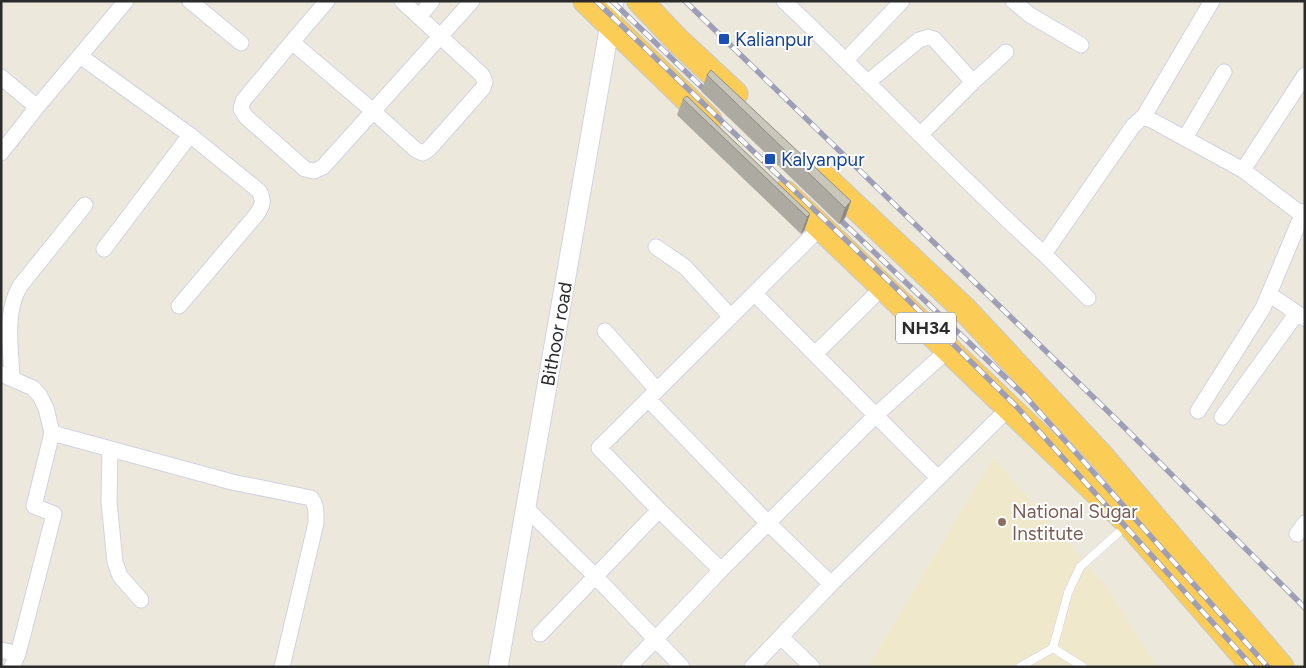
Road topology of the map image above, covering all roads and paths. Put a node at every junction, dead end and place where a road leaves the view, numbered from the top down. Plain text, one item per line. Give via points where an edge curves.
1 (126, 1) edge
2 (190, 1) edge
3 (327, 1) edge
4 (402, 1) edge
5 (432, 1) edge
6 (472, 1) edge
7 (586, 1) edge
8 (640, 1) edge
9 (784, 1) edge
10 (902, 1) edge
11 (1013, 1) edge
12 (1212, 1) edge
13 (612, 13) edge
14 (419, 17) junction
15 (440, 36) junction
16 (292, 42) junction
17 (241, 43) dead end
18 (1081, 45) dead end
19 (1006, 52) dead end
20 (80, 56) junction
21 (846, 60) junction
22 (1224, 72) dead end
23 (1305, 75) edge
24 (1, 77) edge
25 (868, 82) junction
26 (973, 82) junction
27 (37, 107) junction
28 (751, 109) edge
29 (373, 111) junction
30 (1144, 116) junction
31 (722, 132) edge
32 (190, 135) junction
33 (920, 135) junction
34 (1185, 138) junction
35 (1, 153) edge
36 (809, 163) edge
37 (1243, 170) junction
38 (772, 180) edge
39 (85, 205) dead end
40 (1304, 215) edge
41 (821, 227) junction
42 (656, 247) dead end
43 (104, 249) dead end
44 (1044, 254) junction
45 (883, 287) junction
46 (755, 294) junction
47 (1270, 294) junction
48 (1088, 298) dead end
49 (179, 306) dead end
50 (1301, 316) edge
51 (731, 317) junction
52 (605, 331) dead end
53 (948, 350) junction
54 (815, 354) junction
55 (7, 376) edge
56 (652, 394) junction
57 (1009, 408) junction
58 (1198, 411) dead end
59 (876, 414) junction
60 (1222, 417) dead end
61 (52, 433) junction
62 (110, 449) junction
63 (938, 478) junction
64 (527, 509) junction
65 (659, 510) junction
66 (1138, 517) junction
67 (767, 522) junction
68 (721, 570) junction
69 (595, 576) junction
70 (832, 584) junction
71 (141, 600) dead end
72 (540, 634) dead end
73 (780, 638) junction
74 (656, 640) junction
75 (1053, 648) junction
76 (1, 650) edge
77 (14, 663) edge
78 (282, 667) edge
79 (498, 667) edge
80 (629, 667) edge
81 (682, 667) edge
82 (752, 667) edge
83 (812, 667) edge
84 (1020, 667) edge
85 (1083, 667) edge
86 (1254, 667) edge
87 (1280, 667) edge

1 - 20 street
2 - 17 street
3 - 16 street
4 - 14 street
5 - 14 street
6 - 15 street
7 - 13 highway
8 - 28 highway
9 - 21 street
10 - 21 street
11 - 18 street via 1030,15
12 - 30 street
13 - 31 highway
13 - 64 street, Bithoor road
14 - 15 street
15 - 29 street
15 - 29 street via 482,75 485,82 429,149 423,153 416,150
16 - 29 street
16 - 29 street via 243,101 241,109 305,169 314,171 323,167
19 - 26 street
20 - 27 street
20 - 32 street
21 - 25 street
22 - 34 street
23 - 37 street
24 - 27 street
25 - 26 street via 919,40 928,37 934,39
25 - 33 street
26 - 33 street
27 - 35 street
30 - 34 street
30 - 44 street via 1133,126
32 - 43 street
32 - 49 street via 259,191 263,201 257,214
33 - 44 street via 983,199
34 - 37 street
36 - 66 highway, NH34 via 964,308 1102,457
37 - 40 street
38 - 41 highway, NH34
39 - 55 street via 14,296 10,311
40 - 47 street
41 - 45 highway, NH34
41 - 46 street
42 - 51 street via 684,267
44 - 48 street
45 - 53 highway, NH34
45 - 54 street
46 - 51 street
46 - 54 street
47 - 50 street
47 - 58 street
50 - 60 street
51 - 56 street
52 - 56 street
53 - 57 highway, NH34
53 - 59 street
54 - 59 street
55 - 61 street via 33,388 40,396
56 - 65 street via 599,448
56 - 67 street
57 - 63 street
57 - 66 highway, NH34
59 - 63 street
59 - 67 street
61 - 62 street
61 - 77 street via 34,506 54,514
62 - 71 street via 109,502 115,562 120,576
62 - 78 street via 232,482 311,498 316,523
63 - 70 street
64 - 69 street
64 - 79 street, Bithoor road
65 - 68 street
65 - 69 street
66 - 75 lane via 1080,567 1068,593
66 - 86 highway, NH34
66 - 87 highway, NH34
67 - 68 street
67 - 70 street
68 - 74 street
69 - 72 street
69 - 74 street
70 - 73 street
73 - 82 street
73 - 83 street
74 - 80 street
74 - 81 street
75 - 84 lane
75 - 85 lane
76 - 77 street

